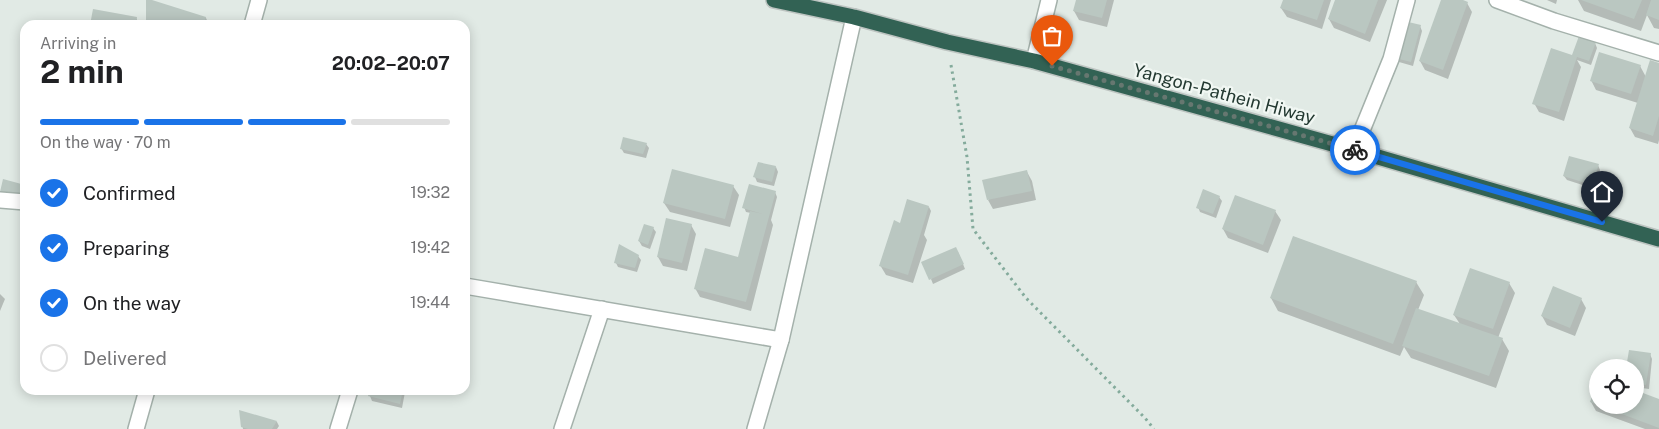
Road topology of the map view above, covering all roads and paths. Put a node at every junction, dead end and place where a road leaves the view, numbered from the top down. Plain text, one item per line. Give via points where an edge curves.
1 (259, 0) edge
2 (774, 0) edge
3 (1049, 0) edge
4 (1407, 0) edge
5 (1497, 0) edge
6 (854, 17) junction
7 (253, 20) edge
8 (947, 42) junction
9 (1659, 53) edge
10 (1034, 61) junction
11 (1354, 150) junction
12 (0, 200) edge
13 (20, 202) edge
14 (1659, 239) edge
15 (470, 287) edge
16 (602, 309) junction
17 (781, 340) junction
18 (146, 395) edge
19 (348, 395) edge
20 (136, 429) edge
21 (338, 429) edge
22 (562, 429) edge
23 (755, 429) edge
24 (1154, 429) edge

1 - 7 street
2 - 6 highway, Yangon-Pathein Hiway
3 - 10 street
4 - 11 street via 1391,59
5 - 9 street
6 - 8 highway, Yangon-Pathein Hiway
6 - 17 street
8 - 10 highway, Yangon-Pathein Hiway
8 - 24 path via 966,157 973,229 1026,298
10 - 11 highway, Yangon-Pathein Hiway
11 - 14 highway, Yangon-Pathein Hiway
12 - 13 street
15 - 16 street
16 - 17 street
16 - 22 street
17 - 23 street
18 - 20 street
19 - 21 street

